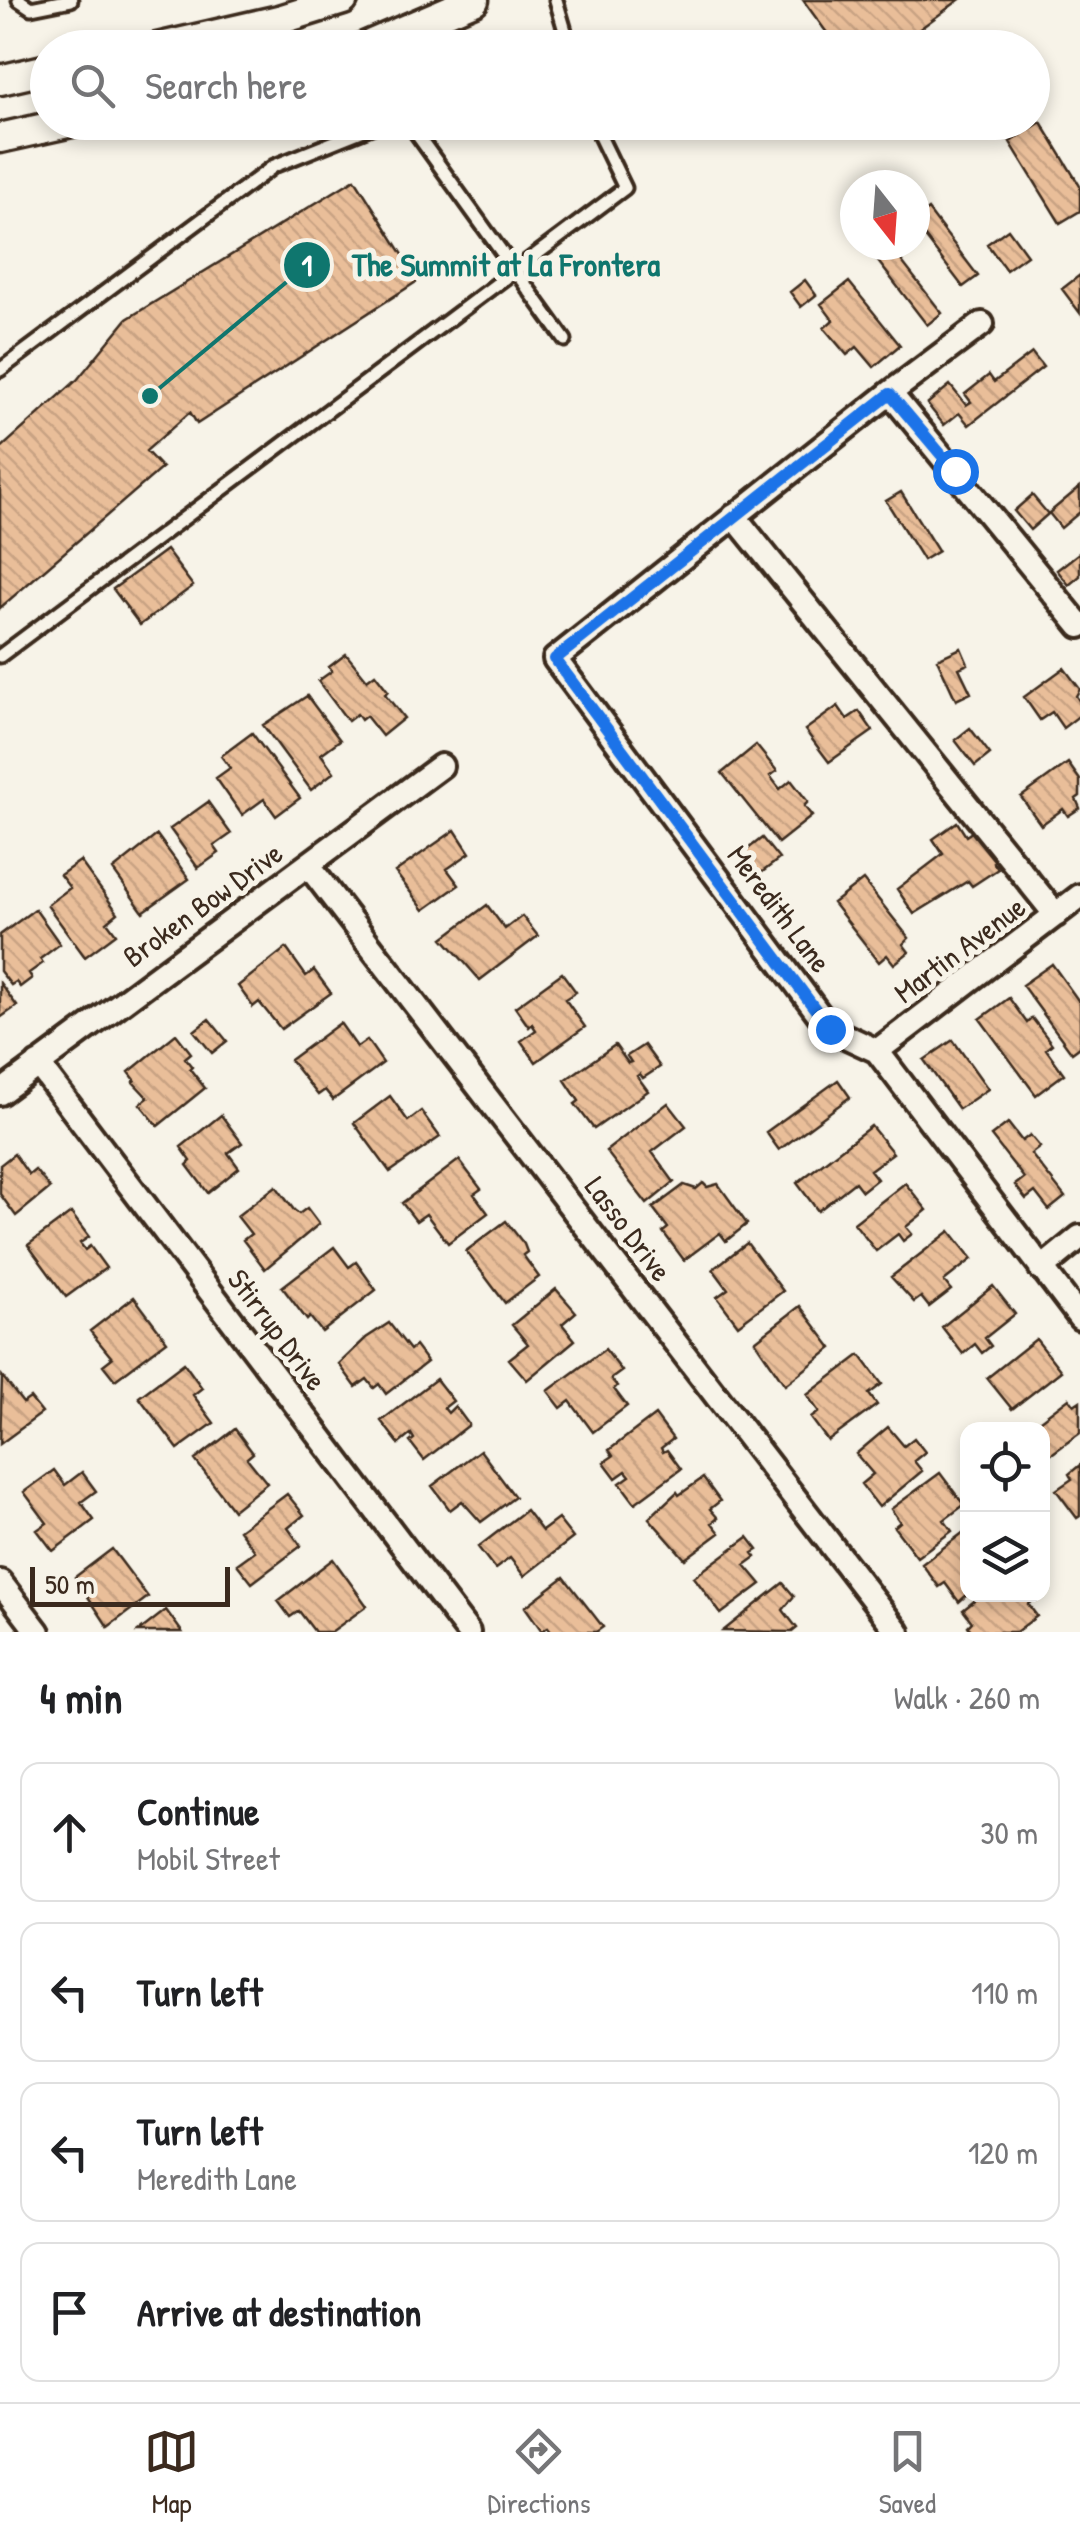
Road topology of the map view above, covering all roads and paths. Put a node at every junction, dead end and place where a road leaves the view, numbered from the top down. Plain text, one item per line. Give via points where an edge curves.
1 (19, 0) edge
2 (71, 0) edge
3 (343, 0) edge
4 (474, 0) edge
5 (556, 0) edge
6 (235, 30) edge
7 (404, 30) edge
8 (564, 30) edge
9 (30, 74) edge
10 (0, 80) edge
11 (30, 131) edge
12 (0, 138) edge
13 (339, 140) edge
14 (421, 140) edge
15 (601, 140) edge
16 (514, 271) junction
17 (982, 324) dead end
18 (565, 340) dead end
19 (0, 370) edge
20 (890, 394) junction
21 (734, 516) junction
22 (1080, 626) edge
23 (0, 656) edge
24 (441, 766) dead end
25 (308, 865) junction
26 (1080, 896) edge
27 (1056, 915) junction
28 (877, 1051) junction
29 (38, 1064) junction
30 (0, 1092) edge
31 (1080, 1236) edge
32 (1041, 1269) junction
33 (1080, 1318) edge
34 (0, 1582) edge
35 (38, 1632) edge
36 (468, 1632) edge
37 (898, 1632) edge

1 - 2 lane via 31,8
3 - 6 street
4 - 7 street
5 - 8 lane
9 - 10 street
11 - 12 street
13 - 19 lane via 274,166
14 - 16 lane
15 - 16 lane via 625,188
16 - 18 lane
16 - 23 lane
17 - 20 street
20 - 21 street
20 - 22 street
21 - 27 street
21 - 28 street, Meredith Lane via 555,659 830,1029
24 - 25 street, Broken Bow Drive
25 - 29 street, Broken Bow Drive
25 - 37 street, Lasso Drive
26 - 27 street, Martin Avenue
27 - 28 street, Martin Avenue
28 - 32 street, Meredith Lane
29 - 30 street, Broken Bow Drive
29 - 36 street, Stirrup Drive
31 - 32 street
32 - 33 street, Meredith Lane
34 - 35 street

